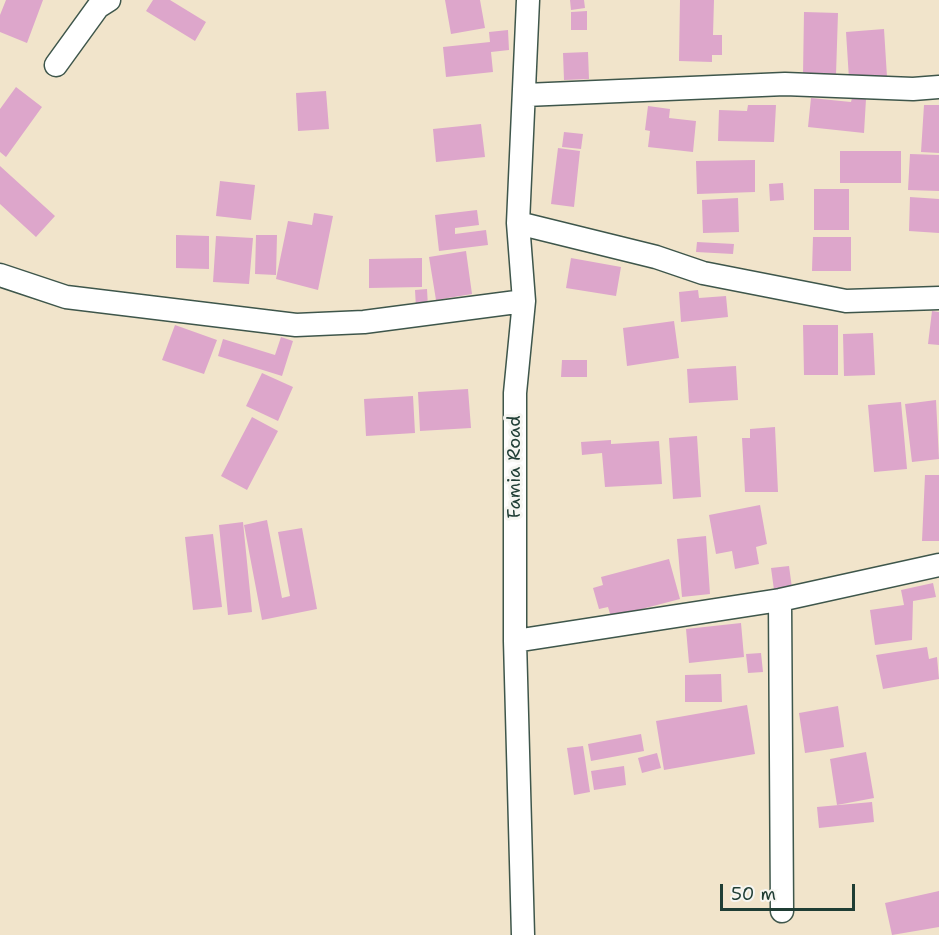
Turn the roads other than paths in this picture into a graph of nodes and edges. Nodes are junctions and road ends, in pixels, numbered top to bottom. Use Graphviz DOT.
graph roads {
  1 [pos="109,0"];
  2 [pos="528,0"];
  3 [pos="56,65"];
  4 [pos="939,87"];
  5 [pos="525,95"];
  6 [pos="518,223"];
  7 [pos="0,275"];
  8 [pos="939,298"];
  9 [pos="524,302"];
  10 [pos="939,565"];
  11 [pos="780,600"];
  12 [pos="515,641"];
  13 [pos="782,911"];
  14 [pos="523,935"];
  1 -- 3 [label="street"];
  2 -- 5 [label="street, Famia Road"];
  4 -- 5 [label="street"];
  5 -- 6 [label="street, Famia Road"];
  6 -- 8 [label="street"];
  6 -- 9 [label="street, Famia Road"];
  7 -- 9 [label="street"];
  9 -- 12 [label="street, Famia Road"];
  10 -- 11 [label="street"];
  11 -- 12 [label="street"];
  11 -- 13 [label="street"];
  12 -- 14 [label="street, Famia Road"];
}
